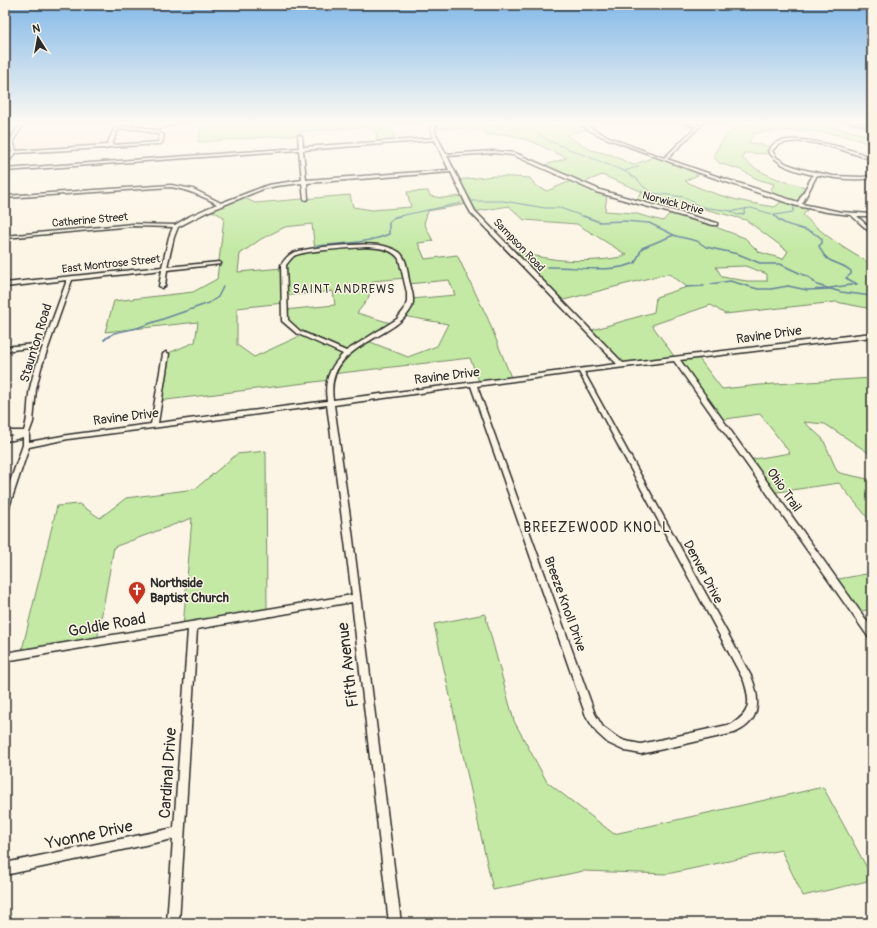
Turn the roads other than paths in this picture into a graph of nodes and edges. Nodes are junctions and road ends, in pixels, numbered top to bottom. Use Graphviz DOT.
graph roads {
  1 [pos="71,165"];
  2 [pos="303,165"];
  3 [pos="449,165"];
  4 [pos="540,165"];
  5 [pos="682,165"];
  6 [pos="787,165"];
  7 [pos="5,170"];
  8 [pos="452,171"];
  9 [pos="816,173"];
  10 [pos="872,177"];
  11 [pos="304,181"];
  12 [pos="5,197"];
  13 [pos="306,199"];
  14 [pos="222,205"];
  15 [pos="800,205"];
  16 [pos="852,214"];
  17 [pos="872,215"];
  18 [pos="715,224"];
  19 [pos="176,226"];
  20 [pos="872,233"];
  21 [pos="5,237"];
  22 [pos="219,263"];
  23 [pos="166,268"];
  24 [pos="70,278"];
  25 [pos="5,285"];
  26 [pos="162,286"];
  27 [pos="872,335"];
  28 [pos="47,344"];
  29 [pos="5,349"];
  30 [pos="166,354"];
  31 [pos="347,354"];
  32 [pos="676,359"];
  33 [pos="622,365"];
  34 [pos="581,371"];
  35 [pos="474,385"];
  36 [pos="331,403"];
  37 [pos="154,426"];
  38 [pos="5,433"];
  39 [pos="26,433"];
  40 [pos="5,439"];
  41 [pos="26,445"];
  42 [pos="5,507"];
  43 [pos="355,598"];
  44 [pos="193,625"];
  45 [pos="872,635"];
  46 [pos="5,657"];
  47 [pos="699,736"];
  48 [pos="179,832"];
  49 [pos="5,869"];
  50 [pos="173,923"];
  51 [pos="395,923"];
  1 -- 7 [label="street"];
  2 -- 11 [label="street"];
  3 -- 8 [label="street, Sampson Road"];
  4 -- 18 [label="street, Norwick Drive"];
  5 -- 15 [label="street"];
  6 -- 9 [label="street"];
  8 -- 11 [label="street"];
  8 -- 33 [label="street, Sampson Road"];
  9 -- 10 [label="street"];
  9 -- 15 [label="street"];
  11 -- 13 [label="street"];
  11 -- 14 [label="street"];
  12 -- 14 [label="street"];
  14 -- 19 [label="street"];
  15 -- 16 [label="street"];
  16 -- 17 [label="street"];
  16 -- 20 [label="street"];
  19 -- 21 [label="street, Catherine Street"];
  19 -- 23 [label="street"];
  22 -- 23 [label="street, East Montrose Street"];
  23 -- 24 [label="street, East Montrose Street"];
  23 -- 26 [label="street"];
  24 -- 25 [label="street, East Montrose Street"];
  24 -- 28 [label="street, Staunton Road"];
  27 -- 32 [label="street, Ravine Drive"];
  28 -- 29 [label="street"];
  28 -- 39 [label="street, Staunton Road"];
  30 -- 37 [label="street"];
  31 -- 31 [label="street"];
  31 -- 36 [label="street, Fifth Avenue"];
  32 -- 33 [label="street, Ravine Drive"];
  32 -- 45 [label="street, Ohio Trail"];
  33 -- 34 [label="street, Ravine Drive"];
  34 -- 35 [label="street, Ravine Drive"];
  34 -- 47 [label="street, Denver Drive"];
  35 -- 36 [label="street, Ravine Drive"];
  35 -- 47 [label="street, Breeze Knoll Drive"];
  36 -- 37 [label="street, Ravine Drive"];
  36 -- 43 [label="street, Fifth Avenue"];
  37 -- 41 [label="street, Ravine Drive"];
  38 -- 39 [label="street"];
  39 -- 40 [label="street"];
  39 -- 41 [label="street, Staunton Road"];
  41 -- 42 [label="street, Staunton Road"];
  43 -- 44 [label="street, Goldie Road"];
  43 -- 51 [label="street, Fifth Avenue"];
  44 -- 46 [label="street, Goldie Road"];
  44 -- 48 [label="street, Cardinal Drive"];
  48 -- 49 [label="street, Yvonne Drive"];
  48 -- 50 [label="street, Cardinal Drive"];
}
